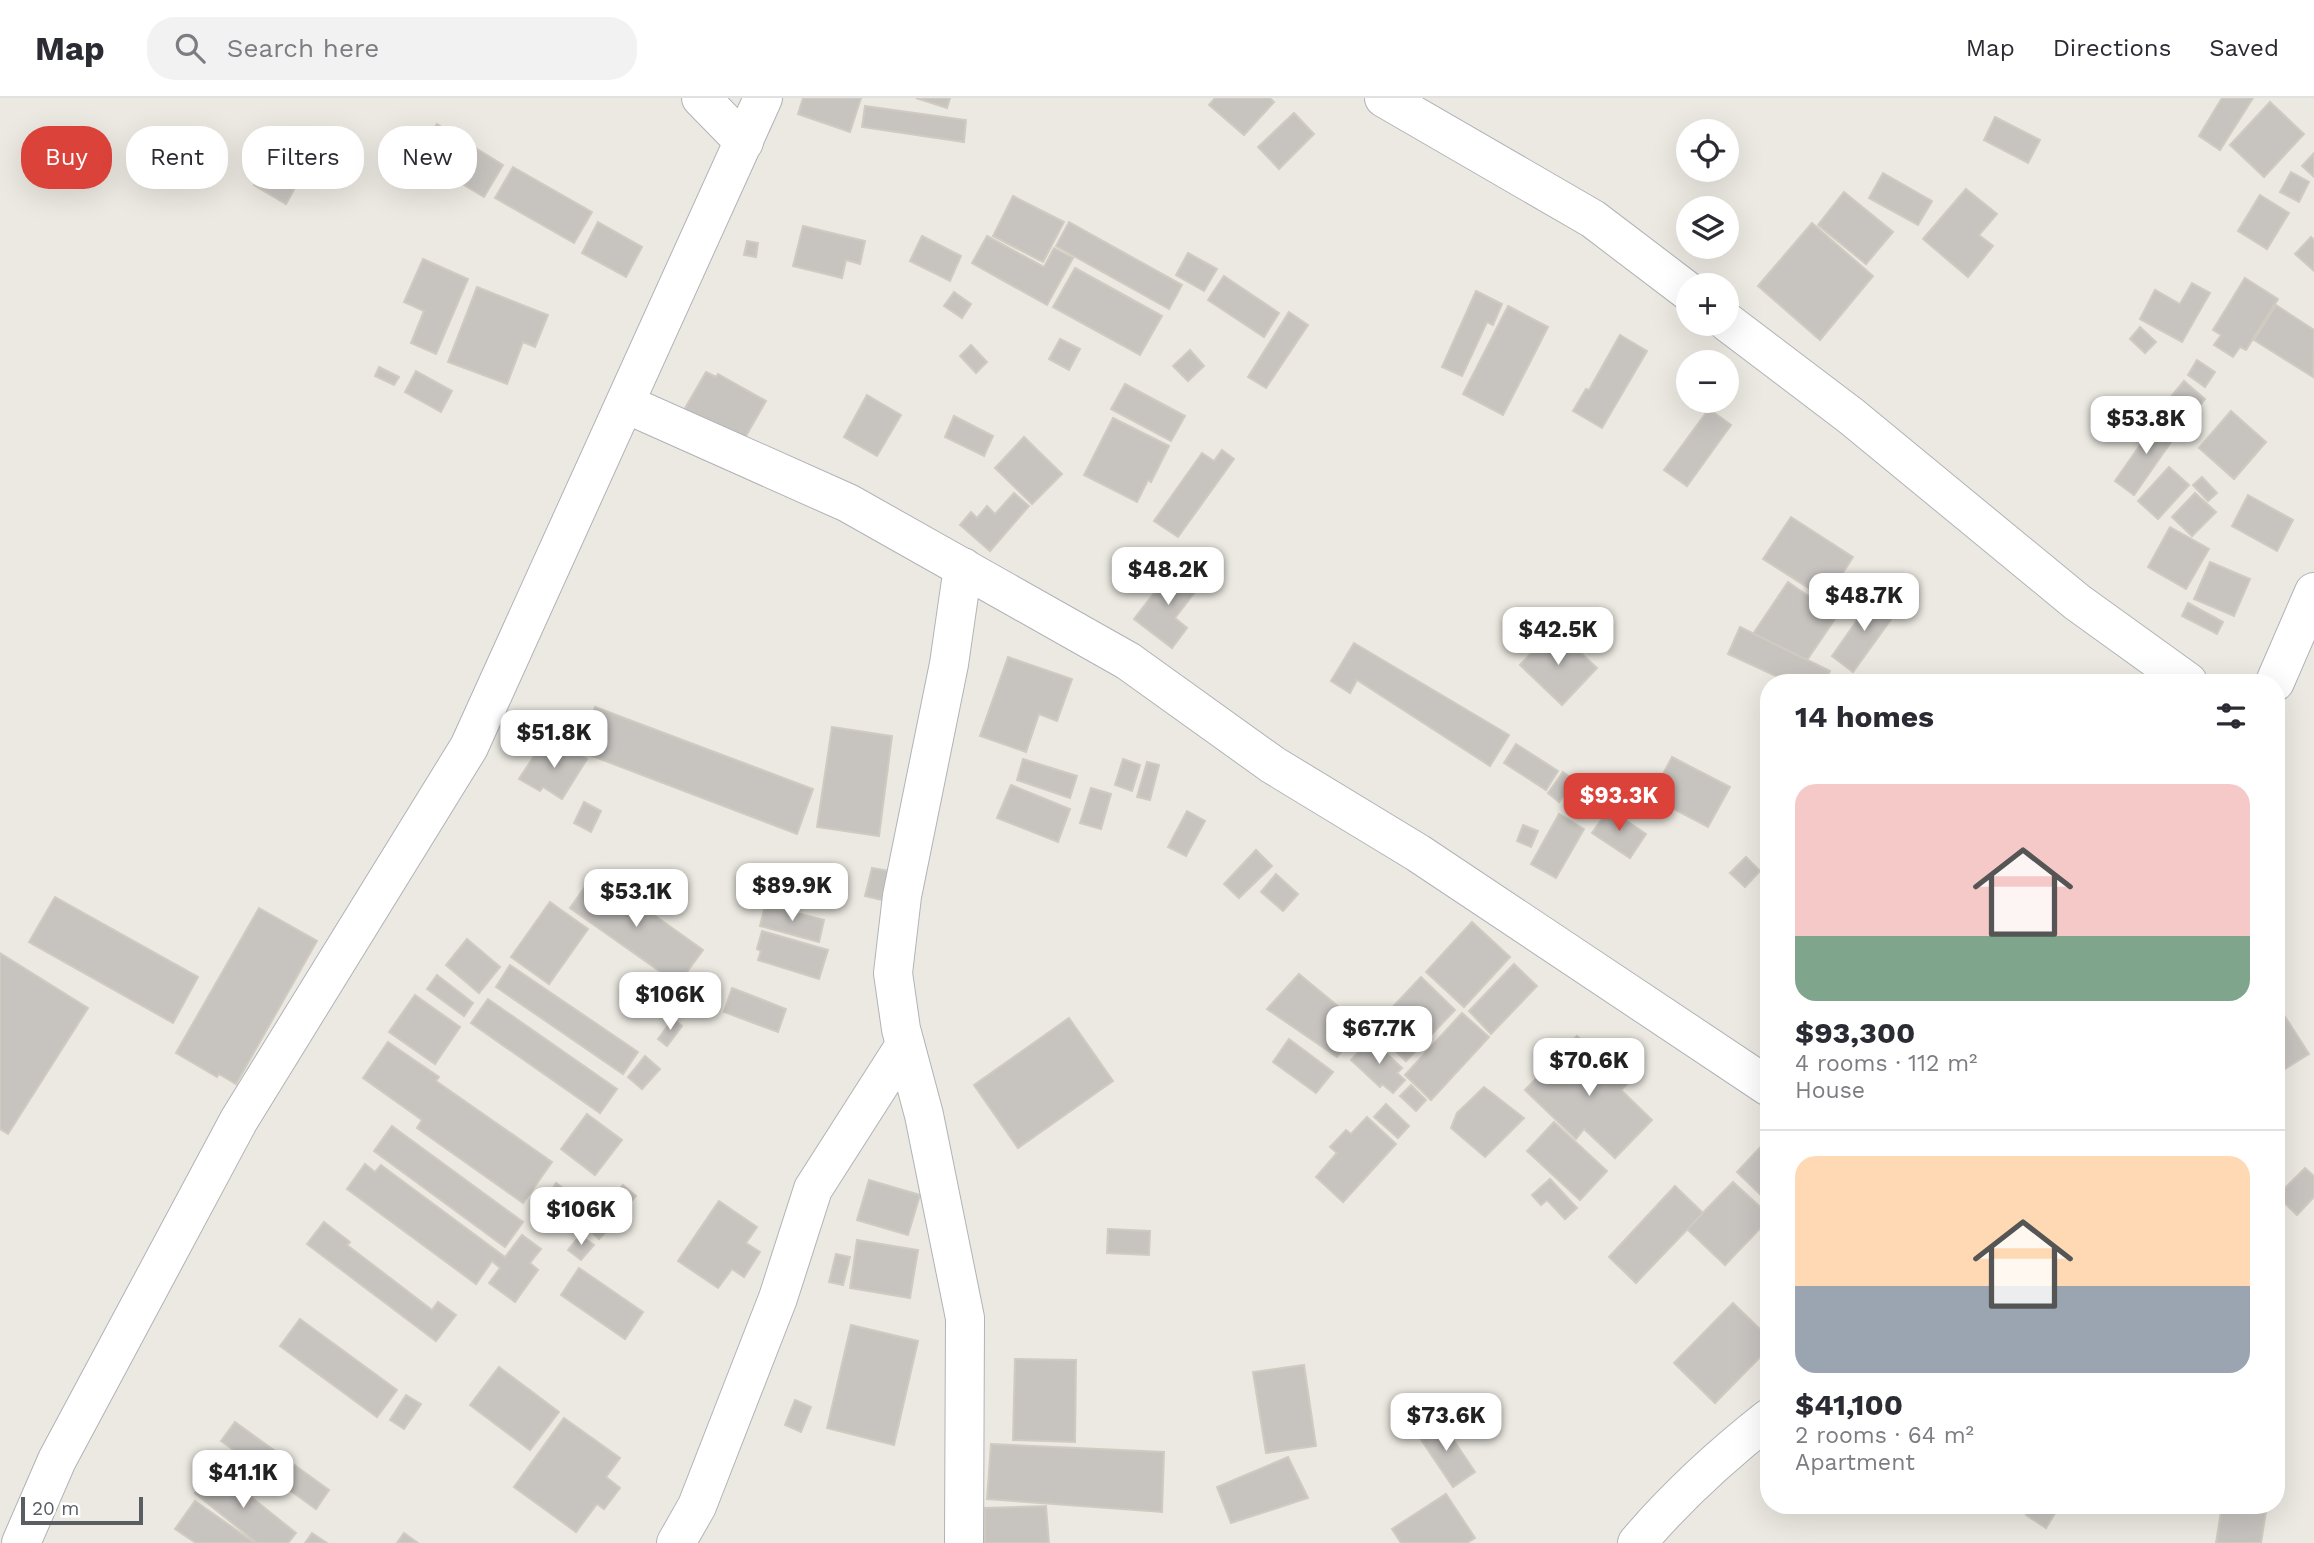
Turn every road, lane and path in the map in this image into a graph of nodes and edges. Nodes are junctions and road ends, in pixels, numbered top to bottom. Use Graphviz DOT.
graph roads {
  1 [pos="701,98"];
  2 [pos="763,98"];
  3 [pos="1384,98"];
  4 [pos="744,142"];
  5 [pos="1676,282"];
  6 [pos="1739,330"];
  7 [pos="626,404"];
  8 [pos="963,566"];
  9 [pos="2314,592"];
  10 [pos="2177,674"];
  11 [pos="2278,674"];
  12 [pos="905,1045"];
  13 [pos="1760,1081"];
  14 [pos="1760,1425"];
  15 [pos="21,1543"];
  16 [pos="676,1543"];
  17 [pos="964,1543"];
  18 [pos="1637,1543"];
  1 -- 4 [label="street"];
  2 -- 4 [label="street"];
  3 -- 5 [label="street"];
  4 -- 7 [label="street"];
  6 -- 10 [label="street"];
  7 -- 8 [label="street"];
  7 -- 15 [label="street"];
  8 -- 12 [label="street"];
  8 -- 13 [label="street"];
  9 -- 11 [label="street"];
  12 -- 16 [label="street"];
  12 -- 17 [label="street"];
  14 -- 18 [label="street"];
}
